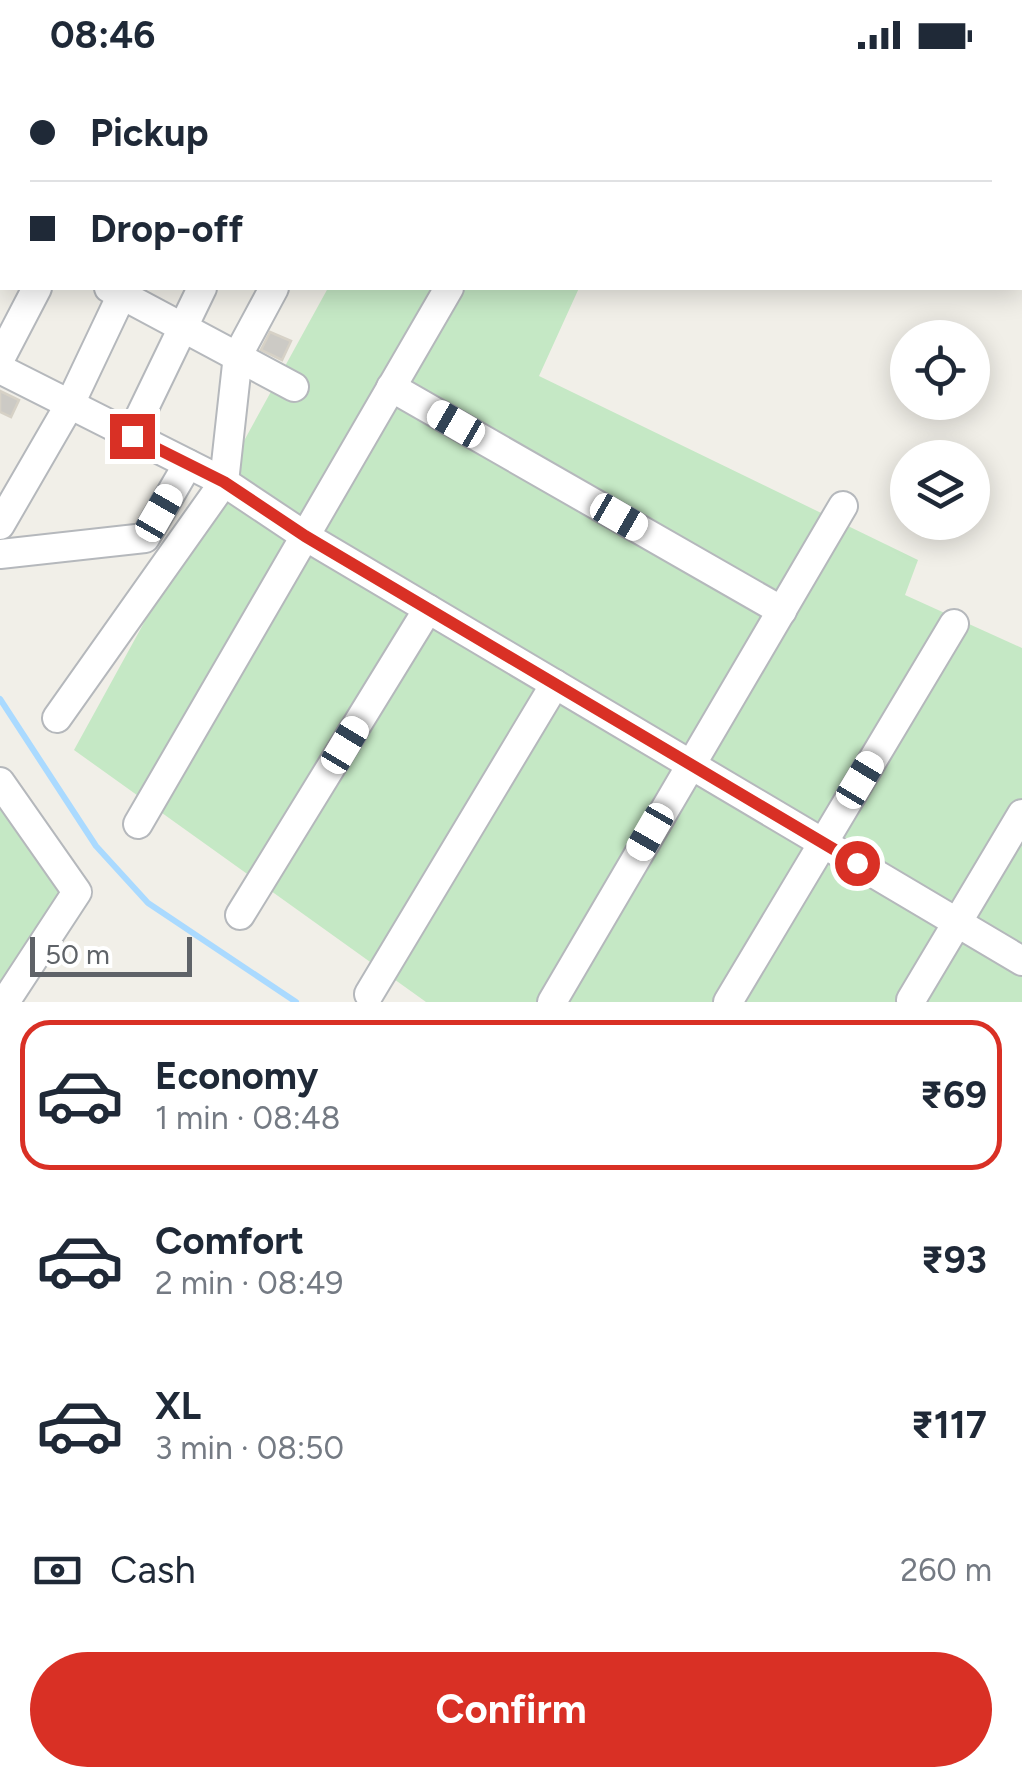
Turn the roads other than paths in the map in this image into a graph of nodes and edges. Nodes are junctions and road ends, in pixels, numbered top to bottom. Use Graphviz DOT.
graph roads {
  1 [pos="37,290"];
  2 [pos="118,290"];
  3 [pos="201,290"];
  4 [pos="273,290"];
  5 [pos="448,290"];
  6 [pos="182,324"];
  7 [pos="238,355"];
  8 [pos="0,359"];
  9 [pos="0,370"];
  10 [pos="294,386"];
  11 [pos="392,386"];
  12 [pos="70,404"];
  13 [pos="132,436"];
  14 [pos="188,464"];
  15 [pos="224,482"];
  16 [pos="843,506"];
  17 [pos="0,525"];
  18 [pos="305,536"];
  19 [pos="0,554"];
  20 [pos="428,609"];
  21 [pos="782,611"];
  22 [pos="954,624"];
  23 [pos="555,684"];
  24 [pos="57,718"];
  25 [pos="690,764"];
  26 [pos="2,790"];
  27 [pos="1022,814"];
  28 [pos="138,824"];
  29 [pos="823,843"];
  30 [pos="240,915"];
  31 [pos="958,923"];
  32 [pos="1022,960"];
  33 [pos="369,994"];
  34 [pos="910,1000"];
  35 [pos="4,1002"];
  36 [pos="552,1002"];
  37 [pos="728,1002"];
  1 -- 8 [label="street"];
  2 -- 6 [label="street"];
  2 -- 12 [label="street"];
  3 -- 6 [label="street"];
  4 -- 7 [label="street"];
  5 -- 11 [label="street"];
  6 -- 7 [label="street"];
  6 -- 13 [label="street"];
  7 -- 10 [label="street"];
  7 -- 15 [label="street"];
  9 -- 12 [label="street"];
  11 -- 18 [label="street"];
  11 -- 21 [label="street"];
  12 -- 13 [label="street"];
  12 -- 17 [label="street"];
  13 -- 14 [label="street"];
  14 -- 15 [label="street"];
  14 -- 19 [label="street"];
  15 -- 18 [label="street"];
  15 -- 24 [label="street"];
  16 -- 21 [label="street"];
  18 -- 20 [label="street"];
  18 -- 28 [label="street"];
  20 -- 23 [label="street"];
  20 -- 30 [label="street"];
  21 -- 25 [label="street"];
  22 -- 29 [label="street"];
  23 -- 25 [label="street"];
  23 -- 33 [label="street"];
  25 -- 29 [label="street"];
  25 -- 36 [label="street"];
  26 -- 35 [label="street"];
  27 -- 31 [label="street"];
  29 -- 31 [label="street"];
  29 -- 37 [label="street"];
  31 -- 32 [label="street"];
  31 -- 34 [label="street"];
}
